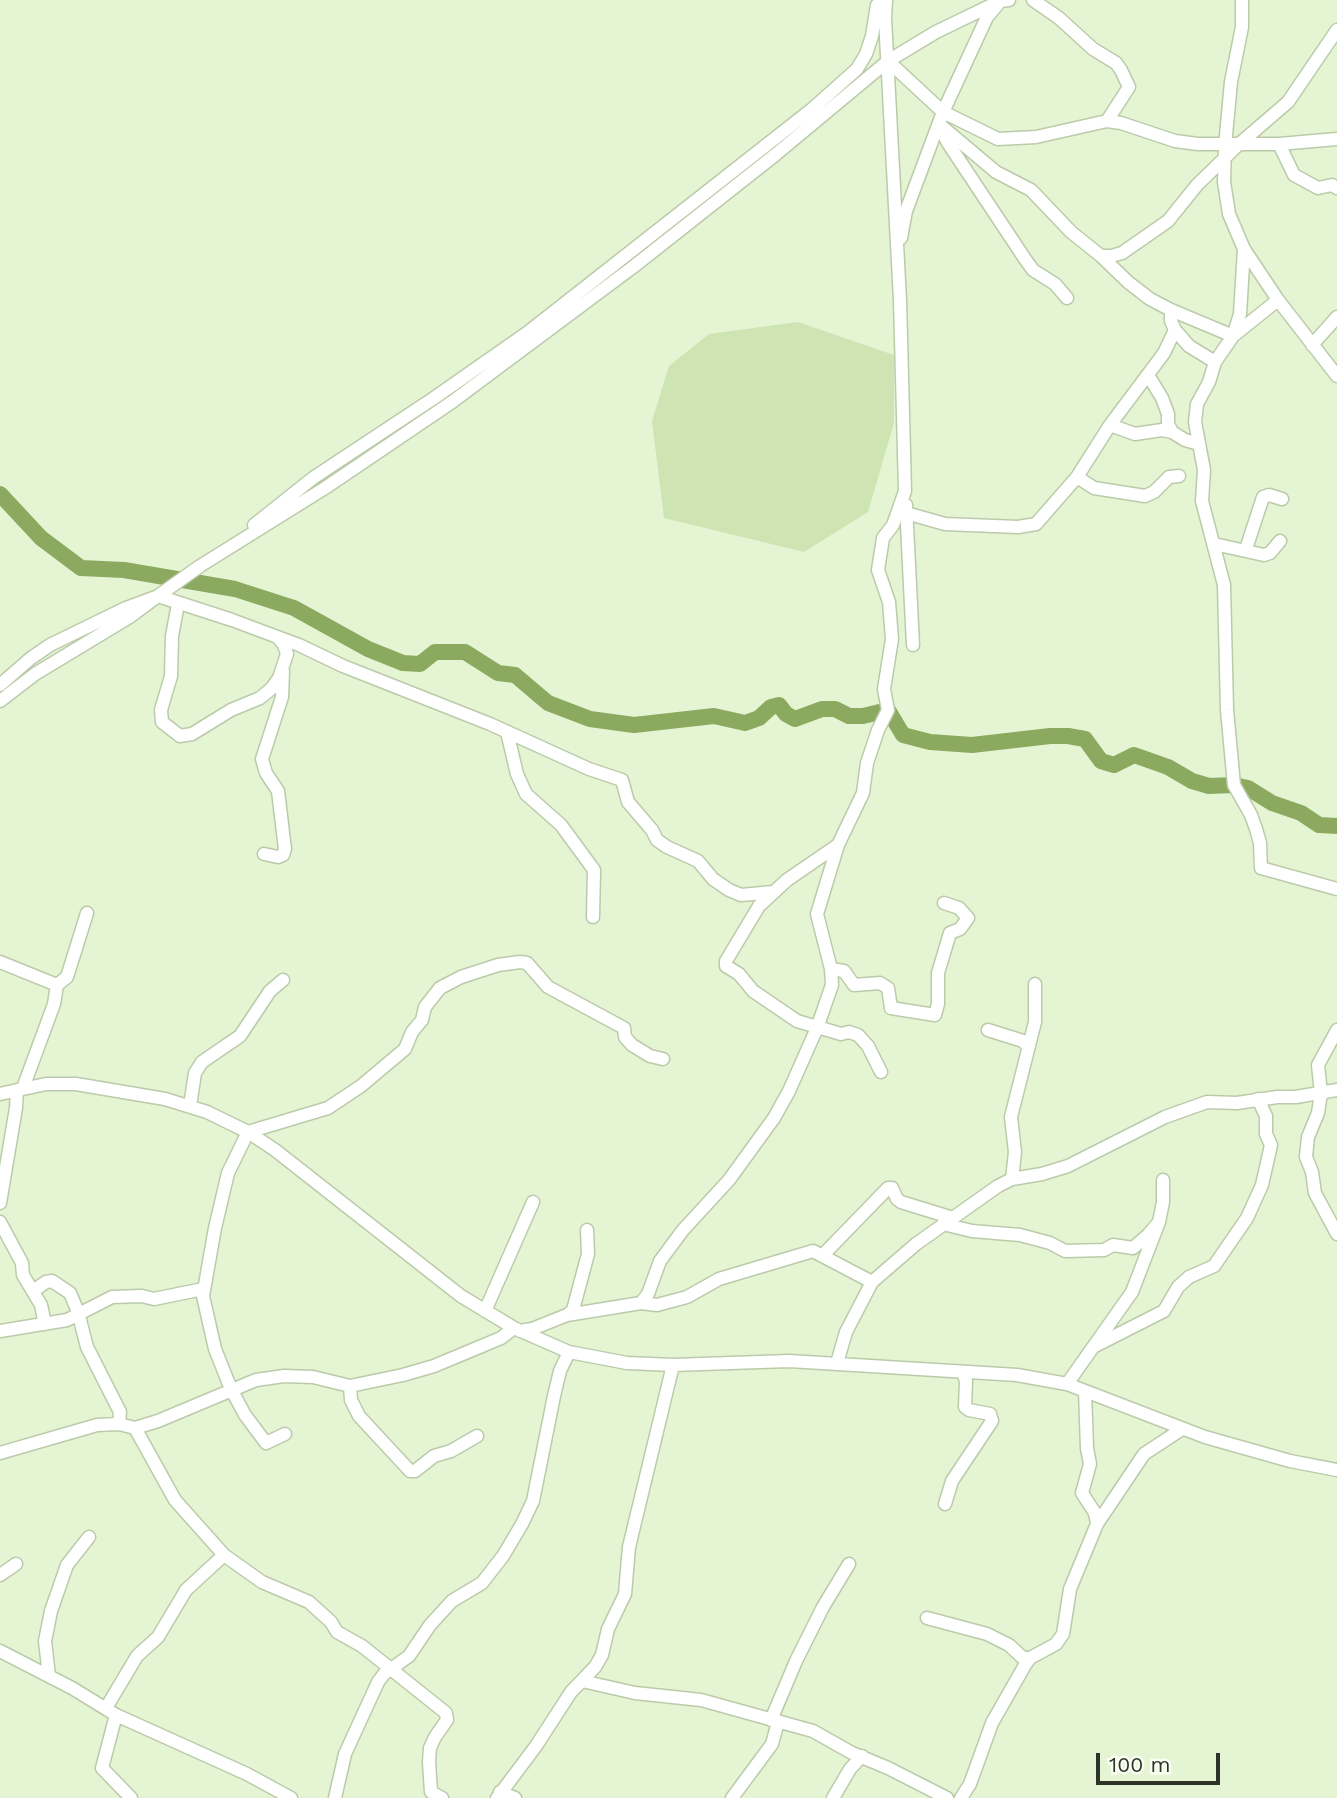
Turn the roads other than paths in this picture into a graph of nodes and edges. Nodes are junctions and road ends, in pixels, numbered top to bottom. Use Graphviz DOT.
graph roads {
  1 [pos="877,0"];
  2 [pos="886,0"];
  3 [pos="999,0"];
  4 [pos="1009,0"];
  5 [pos="1033,0"];
  6 [pos="1242,0"];
  7 [pos="1337,30"];
  8 [pos="888,61"];
  9 [pos="941,118"];
  10 [pos="1107,121"];
  11 [pos="1337,139"];
  12 [pos="1279,144"];
  13 [pos="1238,145"];
  14 [pos="1224,152"];
  15 [pos="1337,188"];
  16 [pos="1244,249"];
  17 [pos="897,254"];
  18 [pos="1101,256"];
  19 [pos="1067,298"];
  20 [pos="1279,300"];
  21 [pos="1171,310"];
  22 [pos="1337,317"];
  23 [pos="1175,330"];
  24 [pos="1233,336"];
  25 [pos="1312,345"];
  26 [pos="1215,362"];
  27 [pos="1148,375"];
  28 [pos="1337,376"];
  29 [pos="1110,425"];
  30 [pos="1172,432"];
  31 [pos="1199,444"];
  32 [pos="1179,476"];
  33 [pos="1077,477"];
  34 [pos="905,491"];
  35 [pos="1282,499"];
  36 [pos="906,513"];
  37 [pos="1280,541"];
  38 [pos="1214,544"];
  39 [pos="1246,549"];
  40 [pos="200,566"];
  41 [pos="158,596"];
  42 [pos="178,604"];
  43 [pos="279,639"];
  44 [pos="913,645"];
  45 [pos="284,667"];
  46 [pos="0,685"];
  47 [pos="0,701"];
  48 [pos="507,732"];
  49 [pos="838,845"];
  50 [pos="264,854"];
  51 [pos="1337,889"];
  52 [pos="772,892"];
  53 [pos="944,903"];
  54 [pos="87,913"];
  55 [pos="593,917"];
  56 [pos="0,962"];
  57 [pos="831,969"];
  58 [pos="283,980"];
  59 [pos="1035,984"];
  60 [pos="57,985"];
  61 [pos="817,1028"];
  62 [pos="989,1030"];
  63 [pos="1337,1030"];
  64 [pos="1028,1046"];
  65 [pos="663,1059"];
  66 [pos="881,1072"];
  67 [pos="20,1089"];
  68 [pos="1337,1090"];
  69 [pos="1321,1093"];
  70 [pos="0,1094"];
  71 [pos="1258,1099"];
  72 [pos="190,1106"];
  73 [pos="248,1132"];
  74 [pos="1012,1179"];
  75 [pos="1163,1180"];
  76 [pos="533,1202"];
  77 [pos="0,1203"];
  78 [pos="948,1221"];
  79 [pos="0,1222"];
  80 [pos="1158,1222"];
  81 [pos="587,1230"];
  82 [pos="1337,1234"];
  83 [pos="822,1256"];
  84 [pos="872,1282"];
  85 [pos="203,1289"];
  86 [pos="33,1290"];
  87 [pos="641,1303"];
  88 [pos="485,1311"];
  89 [pos="78,1312"];
  90 [pos="567,1315"];
  91 [pos="45,1324"];
  92 [pos="517,1329"];
  93 [pos="0,1331"];
  94 [pos="1095,1346"];
  95 [pos="569,1352"];
  96 [pos="837,1363"];
  97 [pos="673,1365"];
  98 [pos="963,1372"];
  99 [pos="1067,1384"];
  100 [pos="351,1386"];
  101 [pos="231,1389"];
  102 [pos="1085,1391"];
  103 [pos="120,1424"];
  104 [pos="135,1428"];
  105 [pos="1182,1429"];
  106 [pos="285,1434"];
  107 [pos="477,1436"];
  108 [pos="0,1453"];
  109 [pos="1337,1470"];
  110 [pos="944,1504"];
  111 [pos="1097,1524"];
  112 [pos="89,1537"];
  113 [pos="224,1555"];
  114 [pos="16,1564"];
  115 [pos="849,1564"];
  116 [pos="0,1575"];
  117 [pos="928,1619"];
  118 [pos="0,1651"];
  119 [pos="1030,1658"];
  120 [pos="391,1668"];
  121 [pos="49,1676"];
  122 [pos="582,1681"];
  123 [pos="111,1711"];
  124 [pos="775,1721"];
  125 [pos="862,1756"];
  126 [pos="498,1795"];
  127 [pos="433,1796"];
  128 [pos="131,1798"];
  129 [pos="291,1798"];
  130 [pos="335,1798"];
  131 [pos="515,1798"];
  132 [pos="732,1798"];
  133 [pos="833,1798"];
  134 [pos="947,1798"];
  135 [pos="961,1798"];
  1 -- 40 [label="street"];
  2 -- 8 [label="street"];
  3 -- 4 [label="street"];
  3 -- 8 [label="street"];
  3 -- 9 [label="street"];
  5 -- 10 [label="street"];
  6 -- 14 [label="street"];
  7 -- 13 [label="street"];
  8 -- 9 [label="street"];
  8 -- 17 [label="street"];
  8 -- 40 [label="street"];
  9 -- 10 [label="street"];
  9 -- 17 [label="street"];
  9 -- 18 [label="street"];
  9 -- 19 [label="street"];
  10 -- 14 [label="street"];
  11 -- 12 [label="street"];
  12 -- 13 [label="street"];
  12 -- 15 [label="street"];
  13 -- 14 [label="street"];
  14 -- 16 [label="street"];
  14 -- 18 [label="street"];
  16 -- 20 [label="street"];
  16 -- 24 [label="street"];
  17 -- 34 [label="street"];
  18 -- 21 [label="street"];
  20 -- 24 [label="street"];
  20 -- 25 [label="street"];
  21 -- 23 [label="street"];
  21 -- 24 [label="street"];
  22 -- 25 [label="street"];
  23 -- 26 [label="street"];
  23 -- 27 [label="street"];
  24 -- 26 [label="street"];
  25 -- 28 [label="street"];
  26 -- 31 [label="street"];
  27 -- 29 [label="street"];
  27 -- 30 [label="street"];
  29 -- 30 [label="street"];
  29 -- 33 [label="street"];
  30 -- 31 [label="street"];
  31 -- 38 [label="street"];
  32 -- 33 [label="street"];
  33 -- 36 [label="street"];
  34 -- 36 [label="street"];
  34 -- 49 [label="street"];
  35 -- 39 [label="street"];
  36 -- 44 [label="street"];
  37 -- 39 [label="street"];
  38 -- 39 [label="street"];
  38 -- 51 [label="street"];
  40 -- 41 [label="street"];
  41 -- 42 [label="street"];
  41 -- 46 [label="street"];
  41 -- 47 [label="street"];
  42 -- 43 [label="street"];
  42 -- 45 [label="street"];
  43 -- 45 [label="street"];
  43 -- 48 [label="street"];
  45 -- 50 [label="street"];
  48 -- 52 [label="street"];
  48 -- 55 [label="street"];
  49 -- 52 [label="street"];
  49 -- 57 [label="street"];
  52 -- 61 [label="street"];
  53 -- 57 [label="street"];
  54 -- 60 [label="street"];
  56 -- 60 [label="street"];
  57 -- 61 [label="street"];
  58 -- 72 [label="street"];
  59 -- 64 [label="street"];
  60 -- 67 [label="street"];
  61 -- 66 [label="street"];
  61 -- 87 [label="street"];
  62 -- 64 [label="street"];
  63 -- 69 [label="street"];
  64 -- 74 [label="street"];
  65 -- 73 [label="street"];
  67 -- 70 [label="street"];
  67 -- 72 [label="street"];
  67 -- 77 [label="street"];
  68 -- 69 [label="street"];
  69 -- 71 [label="street"];
  69 -- 82 [label="street"];
  71 -- 74 [label="street"];
  71 -- 94 [label="street"];
  72 -- 73 [label="street"];
  73 -- 85 [label="street"];
  73 -- 88 [label="street"];
  74 -- 78 [label="street"];
  75 -- 80 [label="street"];
  76 -- 88 [label="street"];
  78 -- 80 [label="street"];
  78 -- 83 [label="street"];
  78 -- 84 [label="street"];
  79 -- 86 [label="street"];
  80 -- 94 [label="street"];
  81 -- 90 [label="street"];
  83 -- 84 [label="street"];
  83 -- 87 [label="street"];
  84 -- 96 [label="street"];
  85 -- 89 [label="street"];
  85 -- 101 [label="street"];
  86 -- 89 [label="street"];
  86 -- 91 [label="street"];
  87 -- 90 [label="street"];
  88 -- 92 [label="street"];
  89 -- 91 [label="street"];
  89 -- 103 [label="street"];
  90 -- 92 [label="street"];
  91 -- 93 [label="street"];
  92 -- 95 [label="street"];
  92 -- 100 [label="street"];
  94 -- 99 [label="street"];
  95 -- 97 [label="street"];
  95 -- 120 [label="street"];
  96 -- 97 [label="street"];
  96 -- 98 [label="street"];
  97 -- 122 [label="street"];
  98 -- 99 [label="street"];
  98 -- 110 [label="street"];
  99 -- 102 [label="street"];
  100 -- 101 [label="street"];
  100 -- 107 [label="street"];
  101 -- 104 [label="street"];
  101 -- 106 [label="street"];
  102 -- 105 [label="street"];
  102 -- 111 [label="street"];
  103 -- 104 [label="street"];
  103 -- 108 [label="street"];
  104 -- 113 [label="street"];
  105 -- 109 [label="street"];
  105 -- 111 [label="street"];
  111 -- 119 [label="street"];
  112 -- 121 [label="street"];
  113 -- 120 [label="street"];
  113 -- 123 [label="street"];
  114 -- 116 [label="street"];
  115 -- 124 [label="street"];
  117 -- 119 [label="street"];
  118 -- 121 [label="street"];
  119 -- 135 [label="street"];
  120 -- 127 [label="street"];
  120 -- 130 [label="street"];
  121 -- 123 [label="street"];
  122 -- 124 [label="street"];
  122 -- 126 [label="street"];
  123 -- 128 [label="street"];
  123 -- 129 [label="street"];
  124 -- 125 [label="street"];
  124 -- 132 [label="street"];
  125 -- 133 [label="street"];
  125 -- 134 [label="street"];
  126 -- 131 [label="street"];
}
